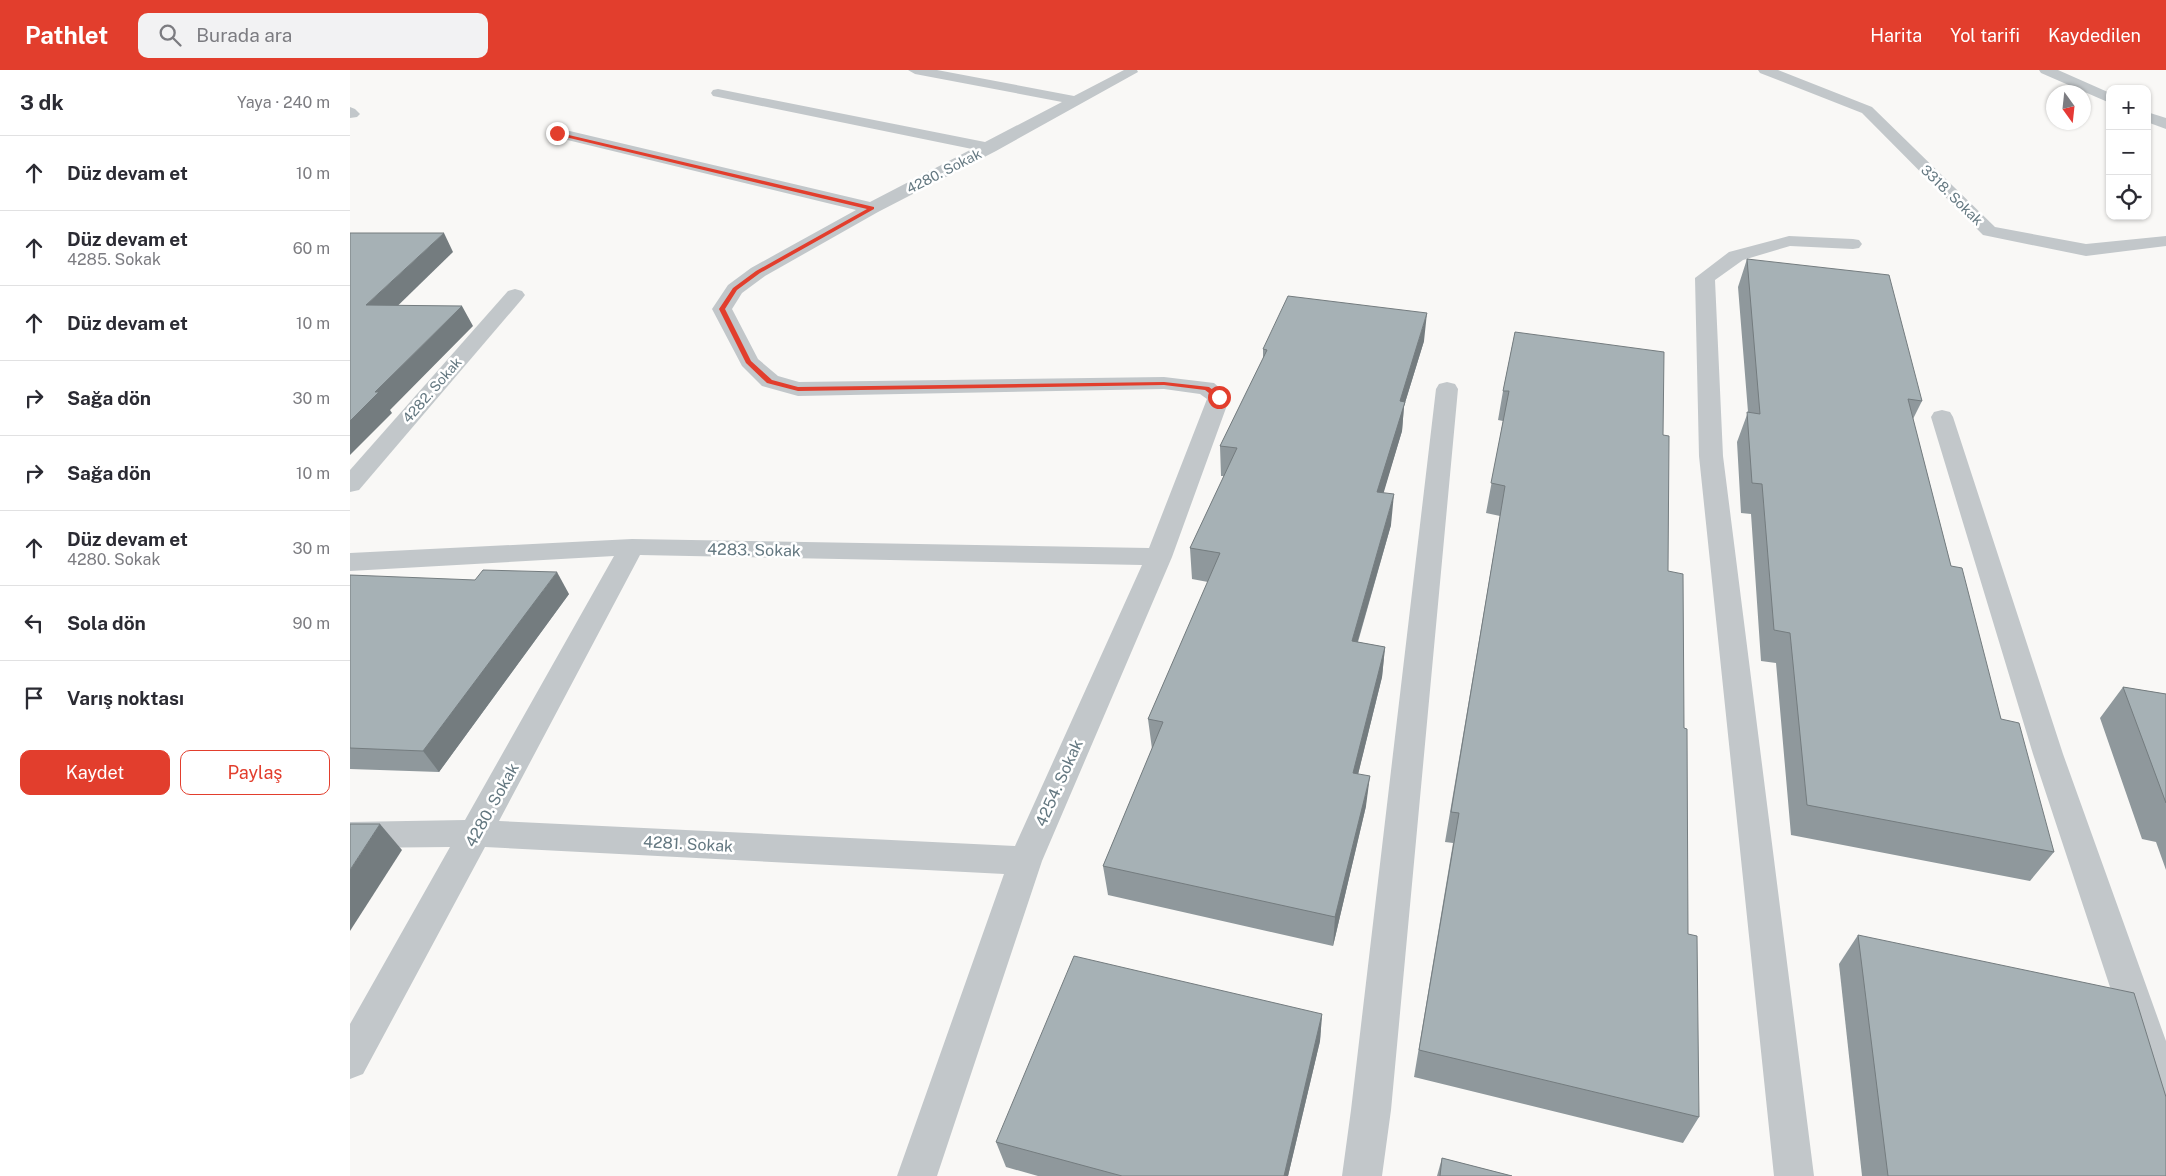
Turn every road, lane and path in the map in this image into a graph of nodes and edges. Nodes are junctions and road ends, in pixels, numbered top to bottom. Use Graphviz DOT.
graph roads {
  1 [pos="915,70"];
  2 [pos="1764,70"];
  3 [pos="2046,70"];
  4 [pos="1131,72"];
  5 [pos="718,93"];
  6 [pos="2106,97"];
  7 [pos="1078,101"];
  8 [pos="2151,118"];
  9 [pos="2166,124"];
  10 [pos="557,133"];
  11 [pos="990,148"];
  12 [pos="872,208"];
  13 [pos="2166,241"];
  14 [pos="1853,244"];
  15 [pos="515,295"];
  16 [pos="1447,389"];
  17 [pos="1219,397"];
  18 [pos="1942,417"];
  19 [pos="350,485"];
  20 [pos="632,547"];
  21 [pos="1159,557"];
  22 [pos="350,562"];
  23 [pos="477,833"];
  24 [pos="350,835"];
  25 [pos="1025,861"];
  26 [pos="350,1061"];
  27 [pos="2166,1096"];
  28 [pos="917,1176"];
  29 [pos="1362,1176"];
  30 [pos="1794,1176"];
  1 -- 7 [label="street"];
  2 -- 13 [label="street, 3318. Sokak"];
  3 -- 6 [label="street"];
  4 -- 7 [label="street, 4280. Sokak"];
  5 -- 11 [label="street"];
  7 -- 11 [label="street, 4280. Sokak"];
  8 -- 9 [label="street"];
  10 -- 12 [label="street"];
  11 -- 12 [label="street, 4280. Sokak"];
  12 -- 17 [label="street, 4280. Sokak"];
  14 -- 30 [label="street"];
  15 -- 19 [label="street, 4282. Sokak"];
  16 -- 29 [label="street"];
  17 -- 21 [label="street, 4254. Sokak"];
  18 -- 27 [label="street"];
  20 -- 21 [label="street, 4283. Sokak"];
  20 -- 22 [label="street, 4283. Sokak"];
  20 -- 23 [label="street, 4280. Sokak"];
  21 -- 25 [label="street, 4254. Sokak"];
  23 -- 24 [label="street, 4281. Sokak"];
  23 -- 25 [label="street, 4281. Sokak"];
  23 -- 26 [label="street, 4280. Sokak"];
  25 -- 28 [label="street, 4254. Sokak"];
}
